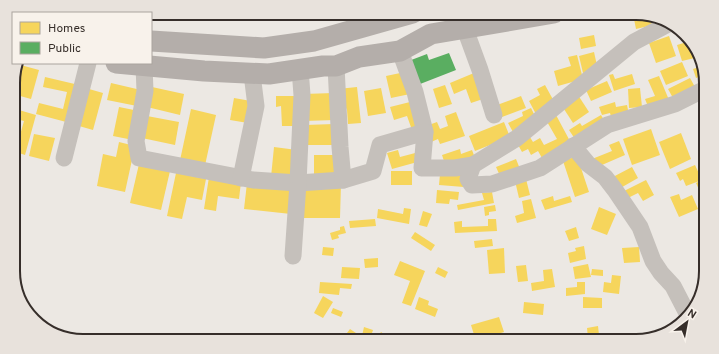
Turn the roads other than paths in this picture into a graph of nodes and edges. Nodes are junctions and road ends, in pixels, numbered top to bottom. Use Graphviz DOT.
graph roads {
  1 [pos="388,20"];
  2 [pos="515,20"];
  3 [pos="664,26"];
  4 [pos="465,29"];
  5 [pos="152,41"];
  6 [pos="400,51"];
  7 [pos="88,64"];
  8 [pos="125,64"];
  9 [pos="144,66"];
  10 [pos="336,66"];
  11 [pos="300,70"];
  12 [pos="252,74"];
  13 [pos="699,92"];
  14 [pos="494,115"];
  15 [pos="425,132"];
  16 [pos="573,146"];
  17 [pos="64,158"];
  18 [pos="473,165"];
  19 [pos="241,178"];
  20 [pos="343,180"];
  21 [pos="298,182"];
  22 [pos="293,256"];
  23 [pos="682,302"];
  1 -- 5 [label="main road"];
  2 -- 4 [label="main road"];
  3 -- 18 [label="street"];
  4 -- 6 [label="main road"];
  4 -- 14 [label="street"];
  6 -- 10 [label="main road"];
  6 -- 15 [label="street"];
  7 -- 17 [label="street"];
  8 -- 9 [label="main road"];
  9 -- 12 [label="main road"];
  9 -- 19 [label="street"];
  10 -- 11 [label="main road"];
  10 -- 20 [label="street"];
  11 -- 12 [label="main road"];
  11 -- 21 [label="street"];
  12 -- 19 [label="street"];
  13 -- 16 [label="street"];
  15 -- 18 [label="street"];
  15 -- 20 [label="street"];
  16 -- 18 [label="street"];
  16 -- 23 [label="street"];
  19 -- 21 [label="street"];
  20 -- 21 [label="street"];
  21 -- 22 [label="street"];
}
